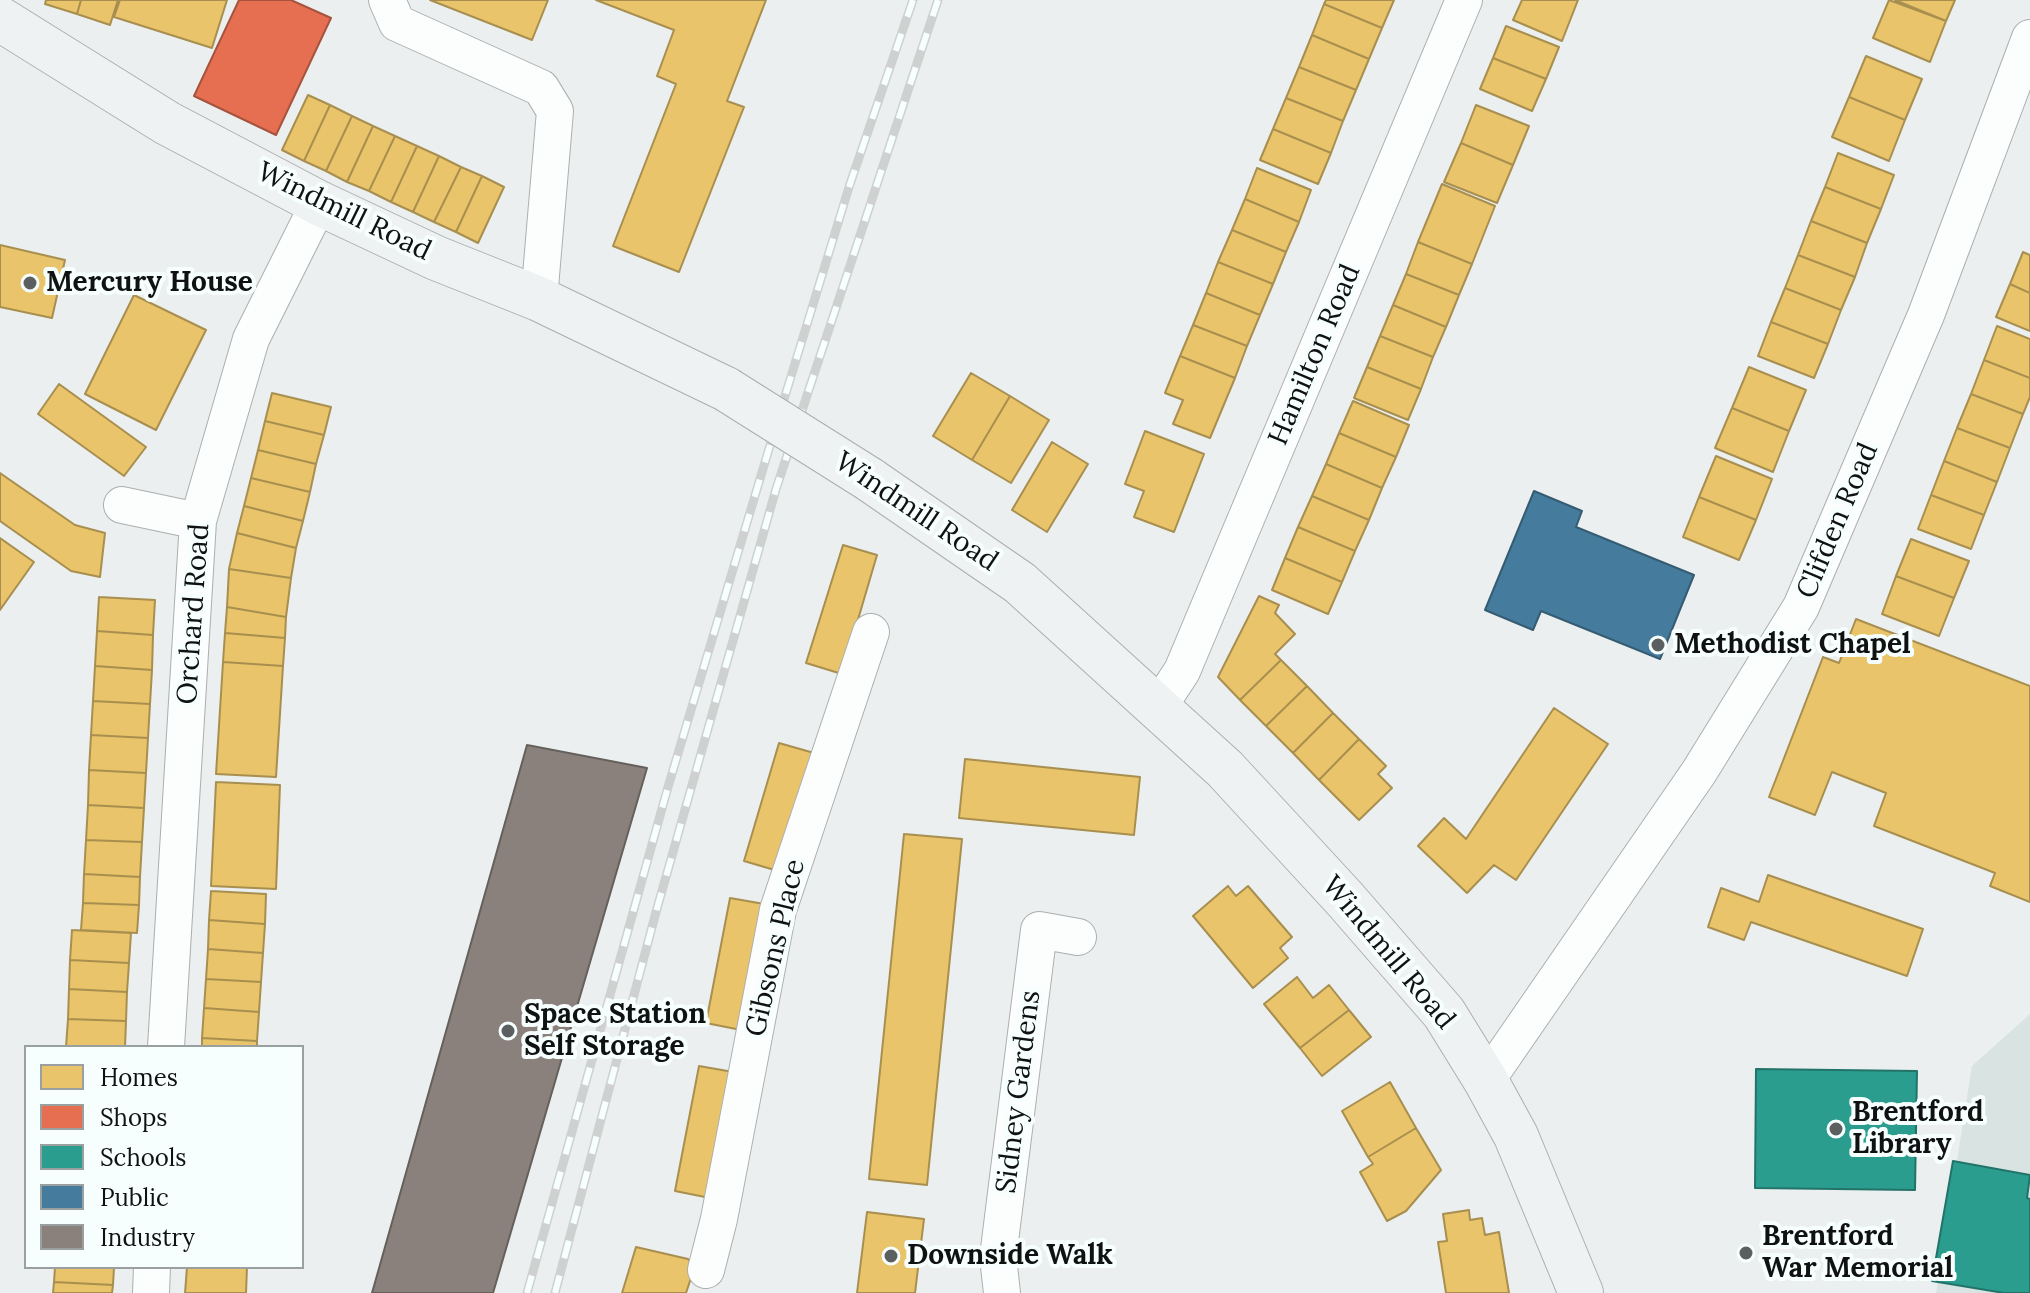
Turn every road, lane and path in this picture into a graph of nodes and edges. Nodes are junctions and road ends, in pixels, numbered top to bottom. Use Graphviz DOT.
graph roads {
  1 [pos="387,0"];
  2 [pos="1464,0"];
  3 [pos="0,19"];
  4 [pos="2030,38"];
  5 [pos="319,203"];
  6 [pos="539,299"];
  7 [pos="122,505"];
  8 [pos="198,521"];
  9 [pos="871,632"];
  10 [pos="1159,706"];
  11 [pos="1078,937"];
  12 [pos="166,1045"];
  13 [pos="1486,1081"];
  14 [pos="152,1269"];
  15 [pos="706,1270"];
  16 [pos="151,1293"];
  17 [pos="1002,1293"];
  18 [pos="1581,1293"];
  1 -- 6 [label="street"];
  2 -- 10 [label="street, Hamilton Road"];
  3 -- 5 [label="main road, Windmill Road"];
  4 -- 13 [label="street, Clifden Road"];
  5 -- 6 [label="main road, Windmill Road"];
  5 -- 8 [label="street, Orchard Road"];
  6 -- 10 [label="main road, Windmill Road, bridge"];
  7 -- 8 [label="street"];
  8 -- 12 [label="street, Orchard Road"];
  9 -- 15 [label="street, Gibsons Place"];
  10 -- 13 [label="main road, Windmill Road"];
  11 -- 17 [label="street, Sidney Gardens"];
  13 -- 18 [label="main road, Windmill Road"];
  14 -- 16 [label="street"];
}
